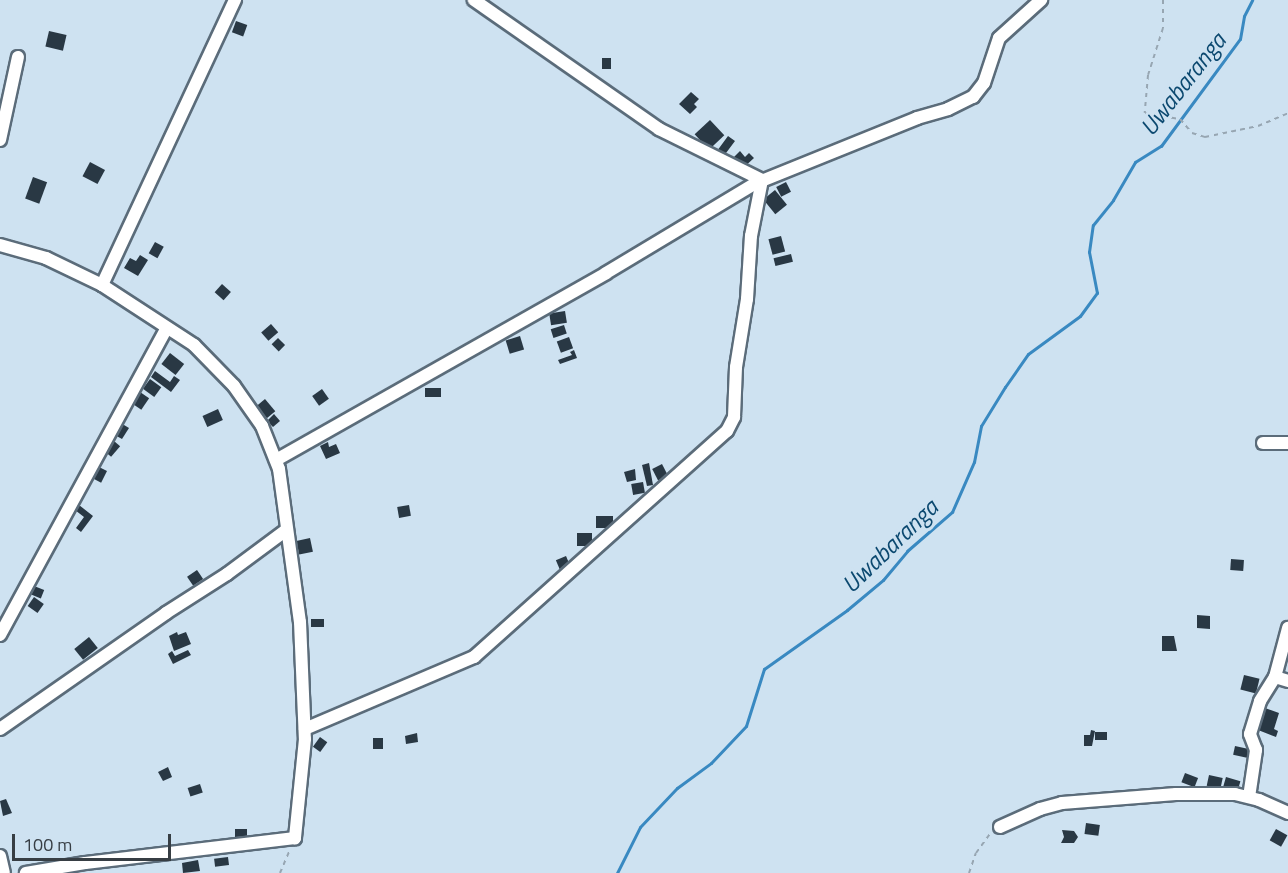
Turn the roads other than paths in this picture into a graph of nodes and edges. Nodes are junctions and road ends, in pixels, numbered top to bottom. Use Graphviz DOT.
graph roads {
  1 [pos="235,0"];
  2 [pos="474,0"];
  3 [pos="1041,0"];
  4 [pos="18,57"];
  5 [pos="0,140"];
  6 [pos="762,180"];
  7 [pos="0,245"];
  8 [pos="102,285"];
  9 [pos="167,328"];
  10 [pos="1263,443"];
  11 [pos="1288,443"];
  12 [pos="276,460"];
  13 [pos="285,531"];
  14 [pos="1288,628"];
  15 [pos="0,634"];
  16 [pos="1275,677"];
  17 [pos="1288,681"];
  18 [pos="0,729"];
  19 [pos="305,729"];
  20 [pos="1249,796"];
  21 [pos="1288,813"];
  22 [pos="1000,828"];
  23 [pos="0,856"];
  24 [pos="4,873"];
  25 [pos="26,873"];
  1 -- 8 [label="street"];
  2 -- 6 [label="street"];
  3 -- 6 [label="street"];
  4 -- 5 [label="street"];
  6 -- 12 [label="street"];
  6 -- 19 [label="street"];
  7 -- 8 [label="street"];
  8 -- 9 [label="street"];
  9 -- 12 [label="street"];
  9 -- 15 [label="street"];
  10 -- 11 [label="street"];
  12 -- 13 [label="street"];
  13 -- 18 [label="street"];
  13 -- 19 [label="street"];
  14 -- 16 [label="street"];
  16 -- 17 [label="street"];
  16 -- 20 [label="street"];
  19 -- 25 [label="street"];
  20 -- 21 [label="street"];
  20 -- 22 [label="street"];
  23 -- 24 [label="street"];
}
